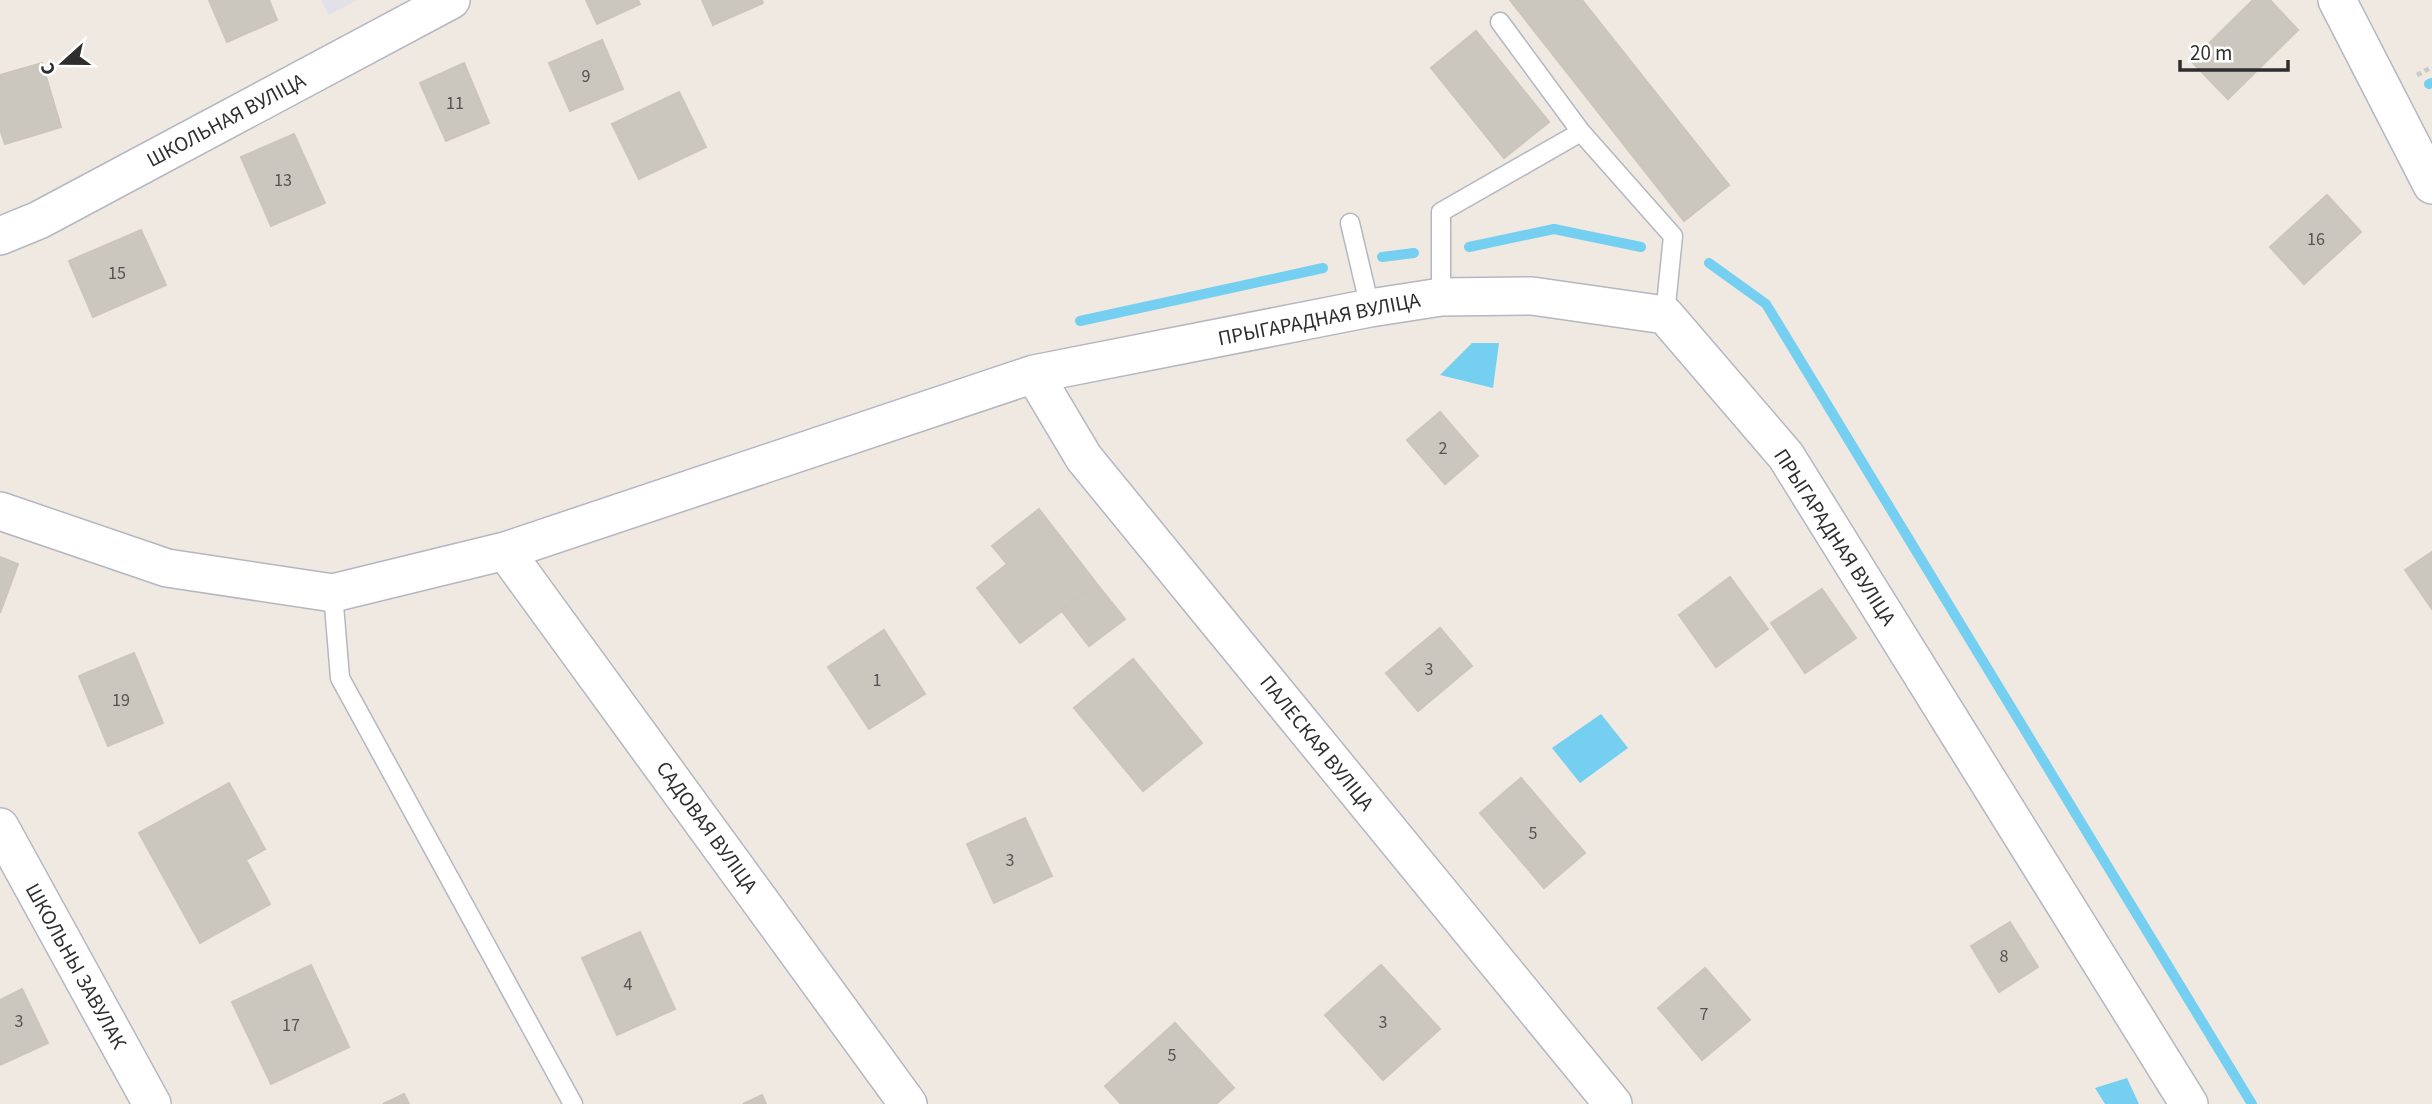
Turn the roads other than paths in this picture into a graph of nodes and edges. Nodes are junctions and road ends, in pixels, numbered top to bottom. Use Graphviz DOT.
graph roads {
  1 [pos="451,0"];
  2 [pos="2337,0"];
  3 [pos="1500,22"];
  4 [pos="1581,132"];
  5 [pos="2432,185"];
  6 [pos="1350,223"];
  7 [pos="0,236"];
  8 [pos="1441,297"];
  9 [pos="1370,308"];
  10 [pos="1665,314"];
  11 [pos="1034,374"];
  12 [pos="0,511"];
  13 [pos="505,551"];
  14 [pos="333,593"];
  15 [pos="0,827"];
  16 [pos="152,1104"];
  17 [pos="573,1104"];
  18 [pos="908,1104"];
  19 [pos="1613,1104"];
  20 [pos="2189,1104"];
  1 -- 7 [label="street, ШКОЛЬНАЯ ВУЛІЦА"];
  2 -- 5 [label="street"];
  3 -- 4 [label="lane"];
  4 -- 8 [label="lane"];
  4 -- 10 [label="lane"];
  6 -- 9 [label="lane"];
  8 -- 9 [label="street, ПРЫГАРАДНАЯ ВУЛІЦА"];
  8 -- 10 [label="street, ПРЫГАРАДНАЯ ВУЛІЦА"];
  9 -- 11 [label="street, ПРЫГАРАДНАЯ ВУЛІЦА"];
  10 -- 20 [label="street, ПРЫГАРАДНАЯ ВУЛІЦА"];
  11 -- 13 [label="street, ПРЫГАРАДНАЯ ВУЛІЦА"];
  11 -- 19 [label="street, ПАЛЕСКАЯ ВУЛІЦА"];
  12 -- 14 [label="street"];
  13 -- 14 [label="street, ПРЫГАРАДНАЯ ВУЛІЦА"];
  13 -- 18 [label="street, САДОВАЯ ВУЛІЦА"];
  14 -- 17 [label="lane"];
  15 -- 16 [label="street, ШКОЛЬНЫ ЗАВУЛАК"];
}
